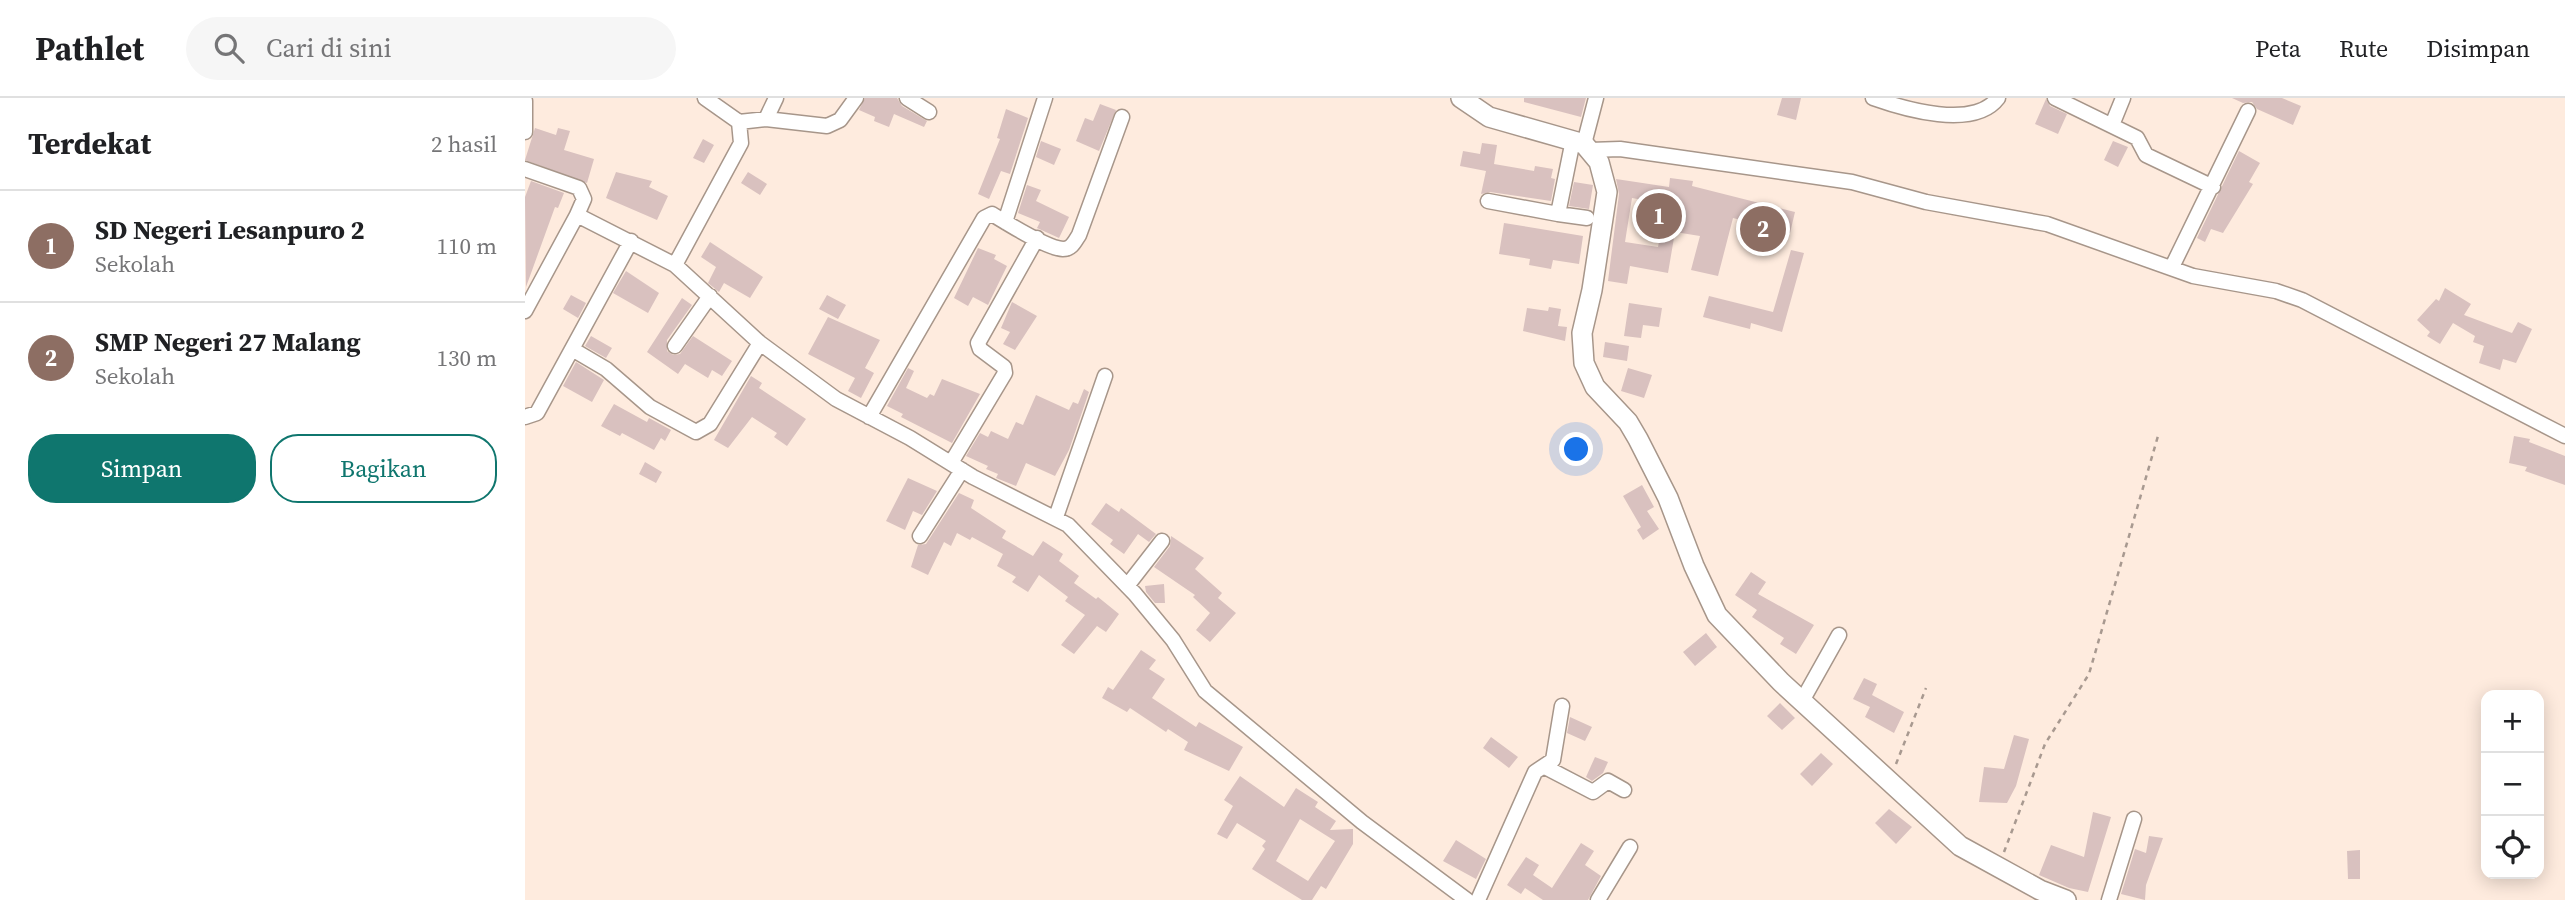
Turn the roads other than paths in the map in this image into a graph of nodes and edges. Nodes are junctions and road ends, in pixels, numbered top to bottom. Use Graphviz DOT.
graph roads {
  1 [pos="705,98"];
  2 [pos="776,98"];
  3 [pos="856,98"];
  4 [pos="907,98"];
  5 [pos="1045,98"];
  6 [pos="1597,98"];
  7 [pos="1873,98"];
  8 [pos="1998,98"];
  9 [pos="2123,98"];
  10 [pos="1465,100"];
  11 [pos="2064,100"];
  12 [pos="525,101"];
  13 [pos="2248,111"];
  14 [pos="929,112"];
  15 [pos="1122,117"];
  16 [pos="766,119"];
  17 [pos="739,122"];
  18 [pos="2112,125"];
  19 [pos="525,132"];
  20 [pos="1582,145"];
  21 [pos="525,169"];
  22 [pos="2213,187"];
  23 [pos="1488,201"];
  24 [pos="1558,214"];
  25 [pos="577,215"];
  26 [pos="1587,218"];
  27 [pos="1006,222"];
  28 [pos="1037,237"];
  29 [pos="631,241"];
  30 [pos="675,265"];
  31 [pos="2172,267"];
  32 [pos="710,296"];
  33 [pos="525,311"];
  34 [pos="760,343"];
  35 [pos="675,346"];
  36 [pos="572,349"];
  37 [pos="1105,376"];
  38 [pos="525,417"];
  39 [pos="869,417"];
  40 [pos="2565,436"];
  41 [pos="957,467"];
  42 [pos="1056,517"];
  43 [pos="920,536"];
  44 [pos="1162,541"];
  45 [pos="1127,586"];
  46 [pos="1839,635"];
  47 [pos="1803,701"];
  48 [pos="1562,706"];
  49 [pos="1545,767"];
  50 [pos="1624,790"];
  51 [pos="2134,819"];
  52 [pos="1630,847"];
  53 [pos="1467,900"];
  54 [pos="1478,900"];
  55 [pos="1598,900"];
  56 [pos="2066,900"];
  57 [pos="2109,900"];
  1 -- 17 [label="street"];
  2 -- 16 [label="street"];
  3 -- 16 [label="street"];
  4 -- 14 [label="street"];
  5 -- 27 [label="street"];
  6 -- 20 [label="street"];
  7 -- 8 [label="street"];
  9 -- 18 [label="street"];
  10 -- 20 [label="street"];
  11 -- 18 [label="street"];
  12 -- 19 [label="street"];
  13 -- 22 [label="street"];
  15 -- 28 [label="street"];
  16 -- 17 [label="street"];
  17 -- 30 [label="street"];
  18 -- 22 [label="street"];
  20 -- 24 [label="street"];
  20 -- 31 [label="street"];
  20 -- 47 [label="street"];
  21 -- 25 [label="street"];
  22 -- 31 [label="street"];
  23 -- 24 [label="street"];
  24 -- 26 [label="street"];
  25 -- 29 [label="street"];
  25 -- 33 [label="street"];
  27 -- 28 [label="street"];
  27 -- 39 [label="street"];
  28 -- 41 [label="street"];
  29 -- 30 [label="street"];
  29 -- 36 [label="street"];
  30 -- 32 [label="street"];
  31 -- 40 [label="street"];
  32 -- 34 [label="street"];
  32 -- 35 [label="street"];
  34 -- 36 [label="street"];
  34 -- 39 [label="street"];
  36 -- 38 [label="street"];
  37 -- 42 [label="street"];
  39 -- 41 [label="street"];
  41 -- 42 [label="street"];
  41 -- 43 [label="street"];
  42 -- 45 [label="street"];
  44 -- 45 [label="street"];
  45 -- 53 [label="street"];
  46 -- 47 [label="street"];
  47 -- 56 [label="street"];
  48 -- 49 [label="street"];
  49 -- 50 [label="street"];
  49 -- 54 [label="street"];
  51 -- 57 [label="street"];
  52 -- 55 [label="street"];
}
